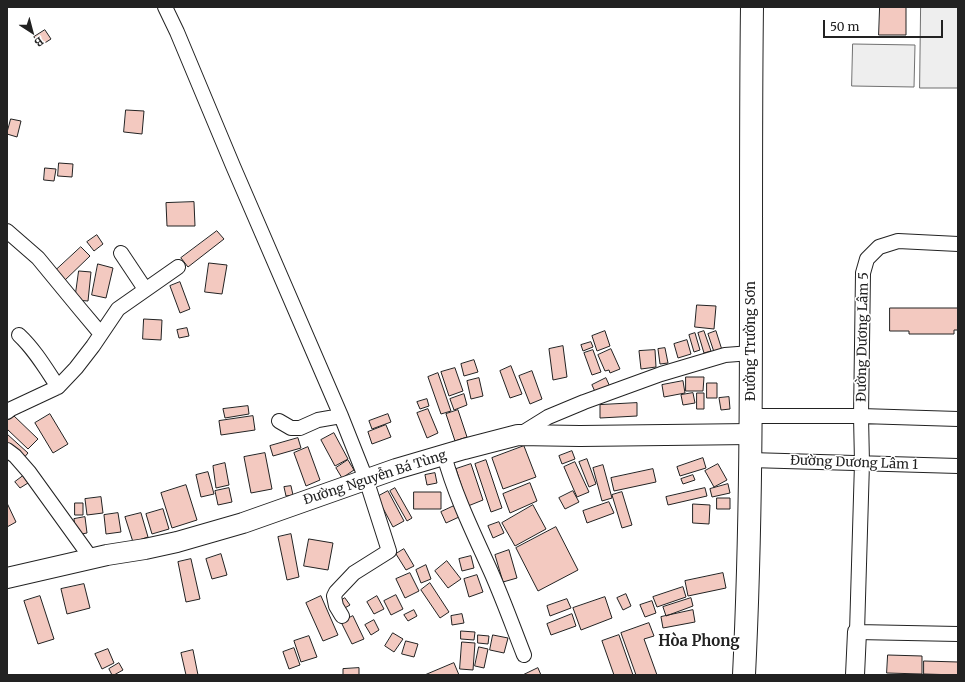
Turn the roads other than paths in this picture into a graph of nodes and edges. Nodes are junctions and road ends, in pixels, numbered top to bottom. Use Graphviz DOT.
graph roads {
  1 [pos="165,7"];
  2 [pos="752,7"];
  3 [pos="7,231"];
  4 [pos="958,244"];
  5 [pos="121,252"];
  6 [pos="178,267"];
  7 [pos="145,289"];
  8 [pos="101,334"];
  9 [pos="19,335"];
  10 [pos="751,353"];
  11 [pos="58,387"];
  12 [pos="7,412"];
  13 [pos="341,416"];
  14 [pos="861,416"];
  15 [pos="958,418"];
  16 [pos="279,421"];
  17 [pos="751,425"];
  18 [pos="518,435"];
  19 [pos="7,450"];
  20 [pos="444,455"];
  21 [pos="750,460"];
  22 [pos="862,463"];
  23 [pos="958,466"];
  24 [pos="366,479"];
  25 [pos="91,558"];
  26 [pos="7,578"];
  27 [pos="342,616"];
  28 [pos="857,632"];
  29 [pos="958,634"];
  30 [pos="524,655"];
  31 [pos="744,675"];
  32 [pos="855,675"];
  1 -- 13 [label="street"];
  2 -- 10 [label="highway, Đường Trường Sơn"];
  3 -- 8 [label="street"];
  4 -- 14 [label="street, Đường Dương Lâm 5"];
  5 -- 7 [label="street"];
  6 -- 7 [label="street"];
  7 -- 8 [label="street"];
  8 -- 11 [label="street"];
  9 -- 11 [label="street"];
  10 -- 17 [label="highway, Đường Trường Sơn"];
  10 -- 18 [label="street"];
  11 -- 12 [label="street"];
  13 -- 16 [label="street"];
  13 -- 24 [label="street"];
  14 -- 15 [label="street"];
  14 -- 17 [label="street"];
  14 -- 22 [label="street, Đường Dương Lâm 5"];
  17 -- 18 [label="main road, Đường Nguyễn Bá Tùng"];
  17 -- 21 [label="highway, Đường Trường Sơn"];
  18 -- 20 [label="main road, Đường Nguyễn Bá Tùng"];
  19 -- 25 [label="street"];
  20 -- 24 [label="main road, Đường Nguyễn Bá Tùng"];
  20 -- 30 [label="street"];
  21 -- 22 [label="street, Đường Dương Lâm 1"];
  21 -- 31 [label="highway, Đường Trường Sơn"];
  22 -- 23 [label="street, Đường Dương Lâm 1"];
  22 -- 28 [label="street, Đường Dương Lâm 5"];
  24 -- 25 [label="main road, Đường Nguyễn Bá Tùng"];
  24 -- 27 [label="street"];
  25 -- 26 [label="main road, Đường Nguyễn Bá Tùng"];
  28 -- 29 [label="street"];
  28 -- 32 [label="street"];
}
